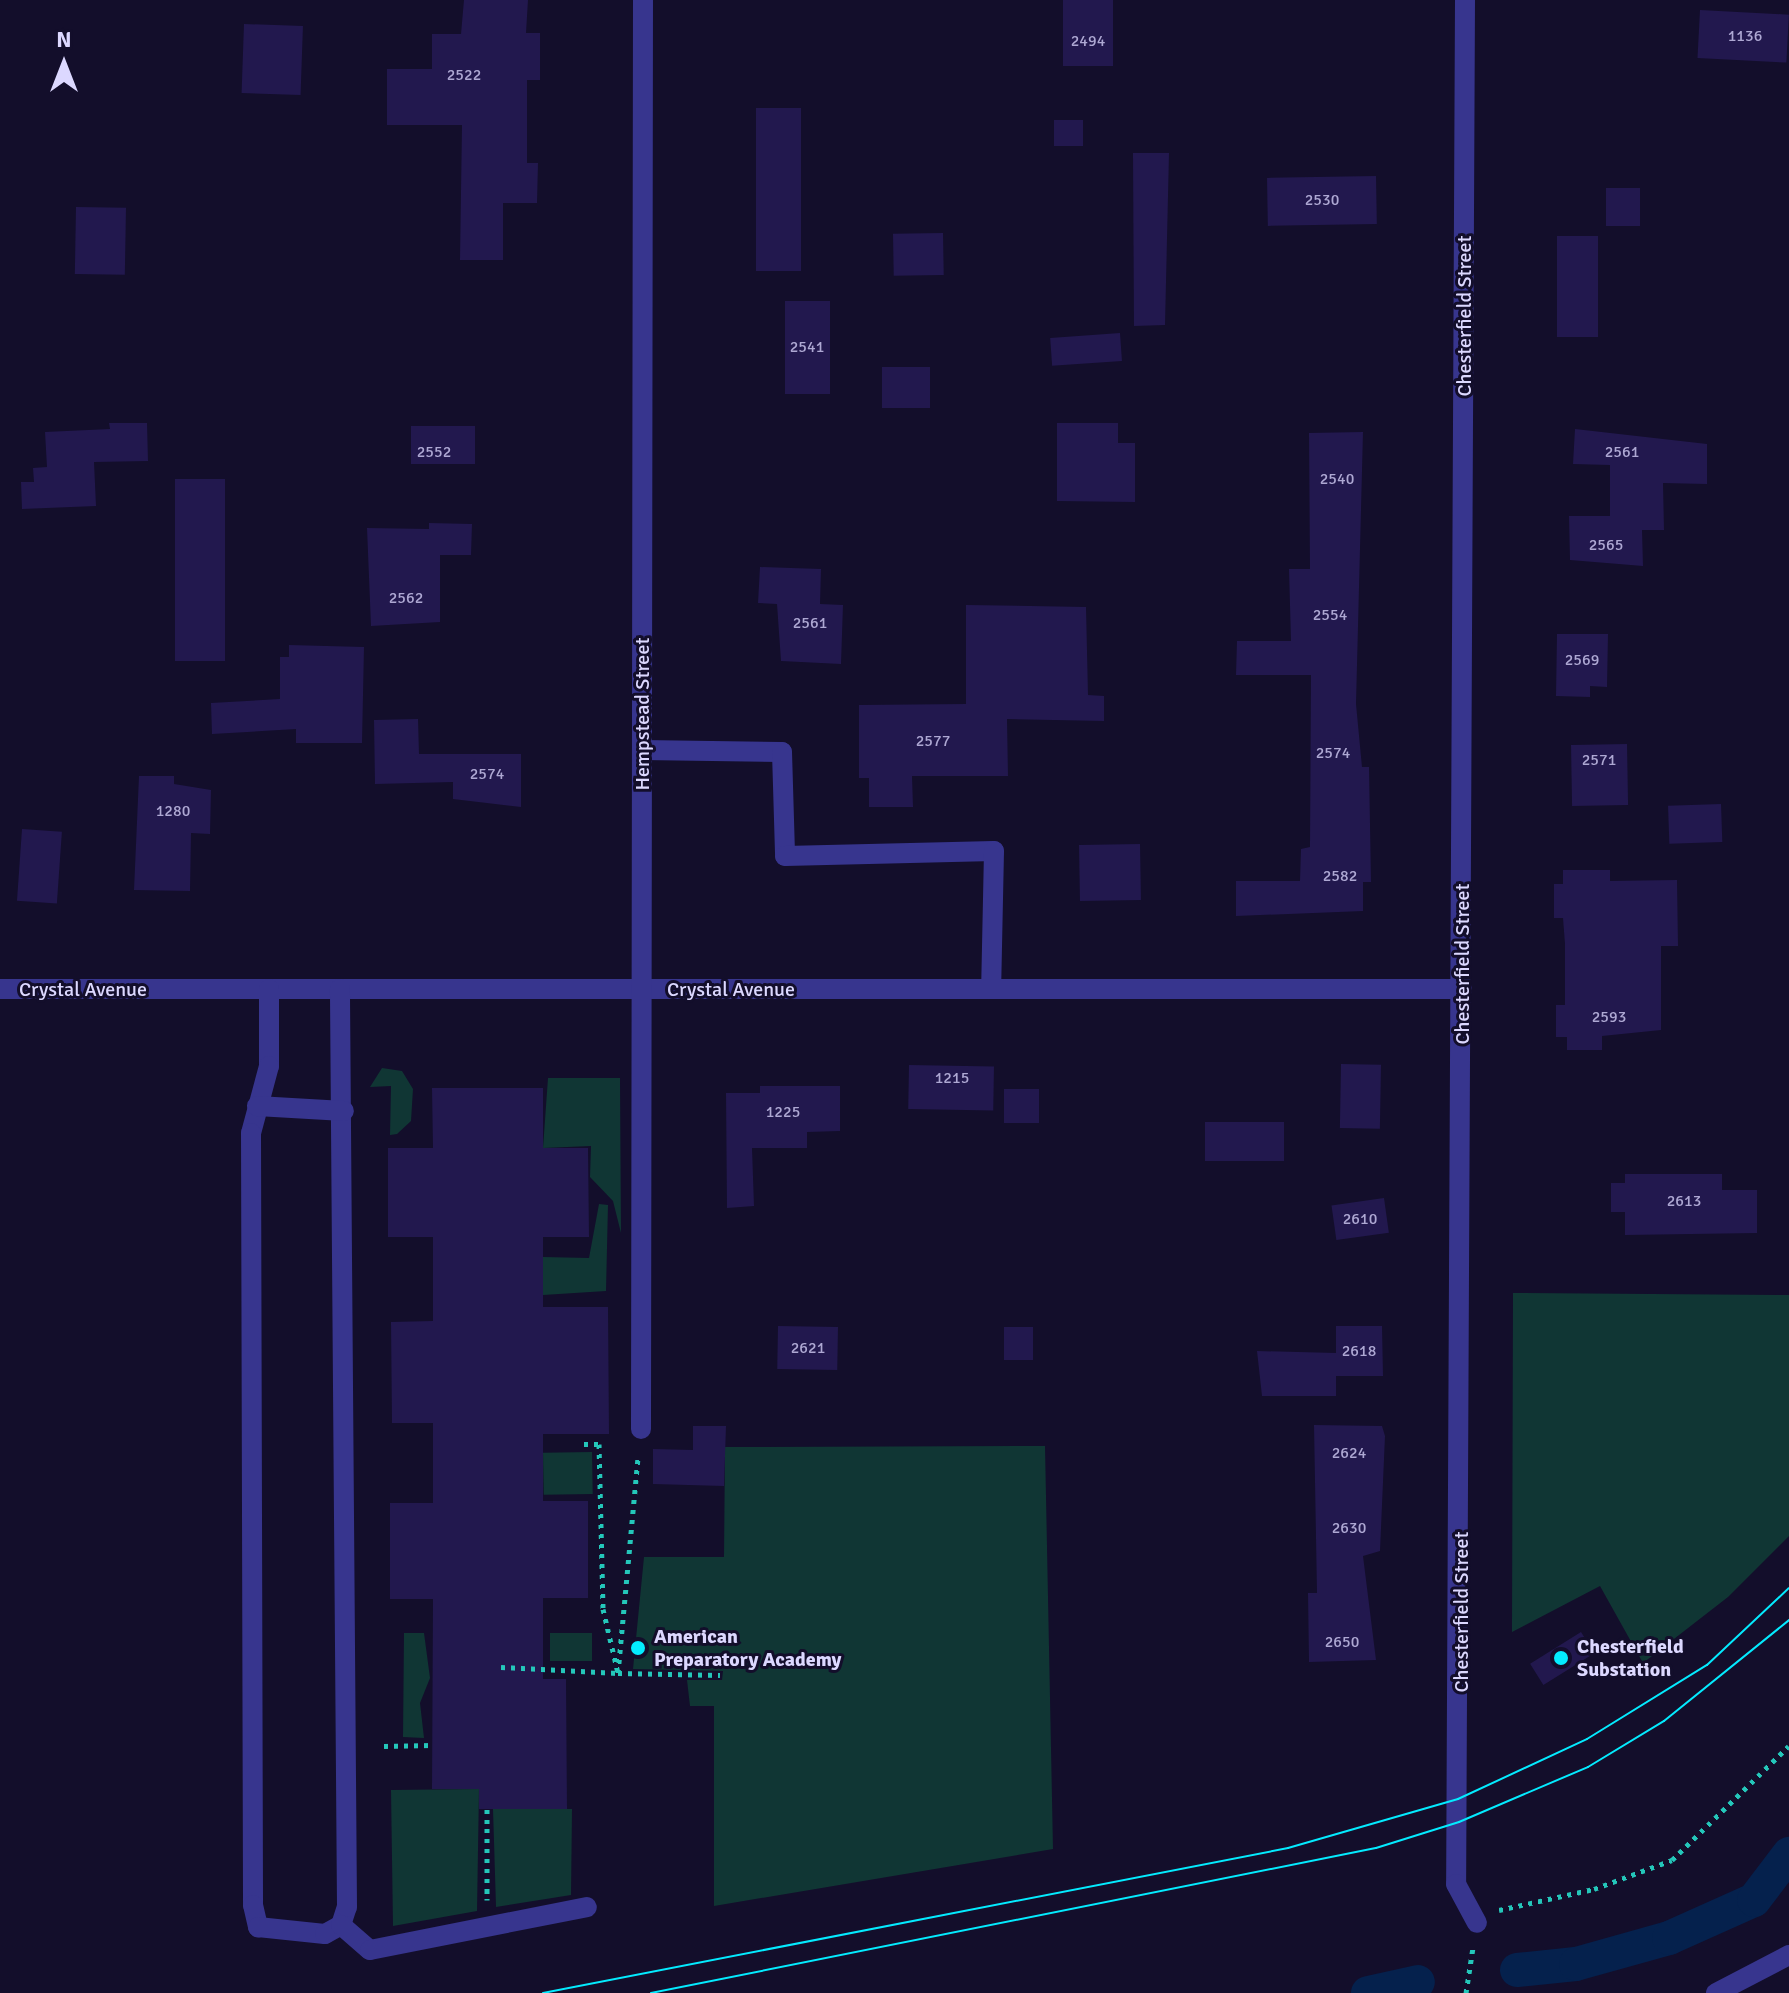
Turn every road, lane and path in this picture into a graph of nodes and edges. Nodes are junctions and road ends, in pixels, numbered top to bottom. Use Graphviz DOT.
graph roads {
  1 [pos="643,0"];
  2 [pos="1465,0"];
  3 [pos="642,750"];
  4 [pos="0,989"];
  5 [pos="269,989"];
  6 [pos="340,989"];
  7 [pos="641,989"];
  8 [pos="991,989"];
  9 [pos="1462,989"];
  10 [pos="257,1106"];
  11 [pos="344,1111"];
  12 [pos="641,1429"];
  13 [pos="584,1444"];
  14 [pos="638,1457"];
  15 [pos="501,1667"];
  16 [pos="618,1673"];
  17 [pos="720,1675"];
  18 [pos="432,1745"];
  19 [pos="384,1746"];
  20 [pos="1789,1746"];
  21 [pos="487,1809"];
  22 [pos="487,1906"];
  23 [pos="587,1907"];
  24 [pos="1477,1923"];
  25 [pos="341,1925"];
  26 [pos="1789,1955"];
  27 [pos="1466,1993"];
  28 [pos="1716,1993"];
  1 -- 3 [label="street, Hempstead Street"];
  2 -- 9 [label="street, Chesterfield Street"];
  3 -- 7 [label="street, Hempstead Street"];
  3 -- 8 [label="street"];
  4 -- 5 [label="street, Crystal Avenue"];
  5 -- 6 [label="street, Crystal Avenue"];
  5 -- 10 [label="street"];
  6 -- 7 [label="street, Crystal Avenue"];
  6 -- 11 [label="street"];
  7 -- 8 [label="street, Crystal Avenue"];
  7 -- 12 [label="street, Hempstead Street"];
  8 -- 9 [label="street, Crystal Avenue"];
  9 -- 24 [label="street, Chesterfield Street"];
  10 -- 11 [label="street"];
  10 -- 25 [label="street"];
  11 -- 25 [label="street"];
  13 -- 16 [label="path"];
  14 -- 16 [label="path"];
  15 -- 16 [label="path"];
  16 -- 17 [label="path"];
  18 -- 19 [label="path"];
  20 -- 24 [label="path"];
  21 -- 22 [label="path"];
  23 -- 25 [label="street"];
  24 -- 27 [label="path"];
  26 -- 28 [label="street"];
}
